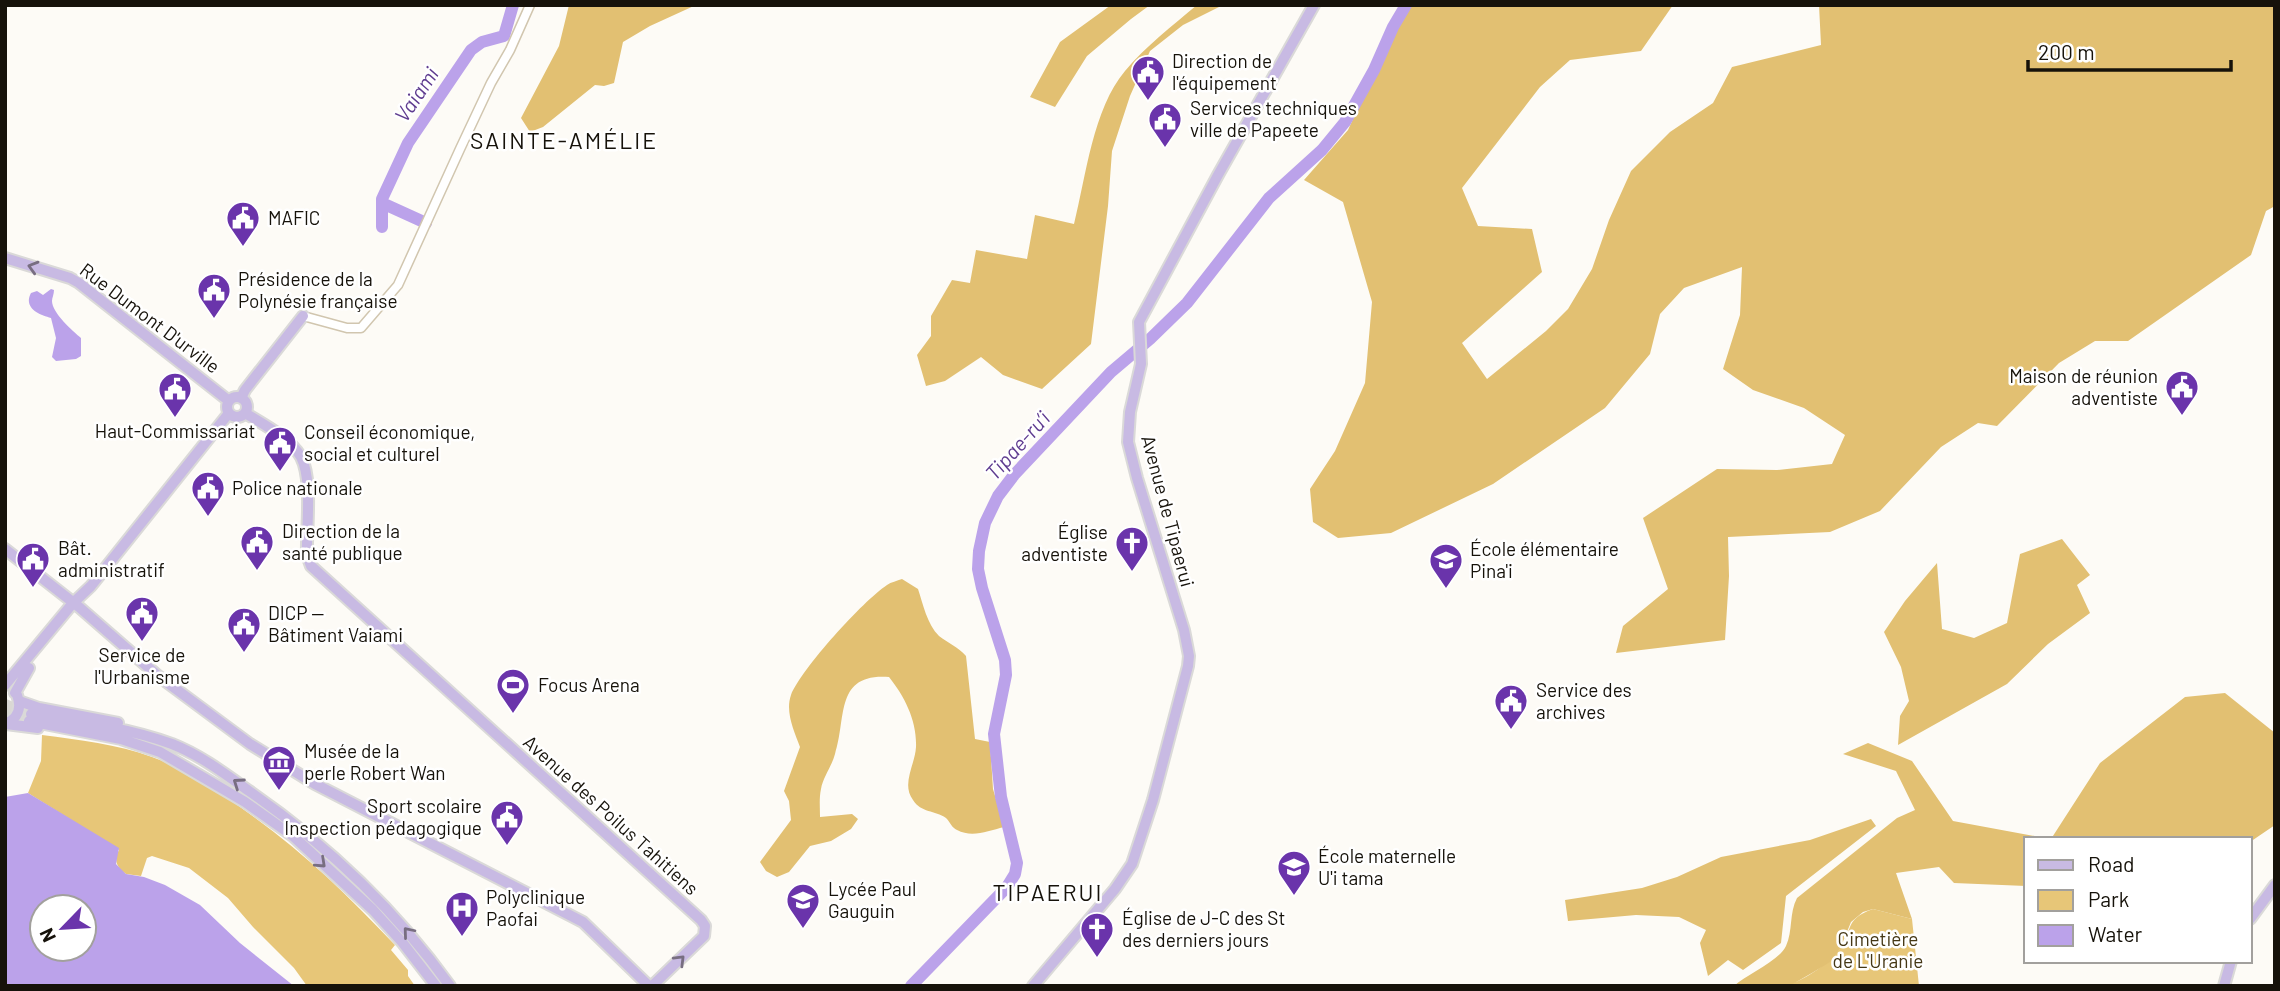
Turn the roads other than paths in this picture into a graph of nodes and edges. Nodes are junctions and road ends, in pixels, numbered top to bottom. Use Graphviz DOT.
graph roads {
  1 [pos="530,5"];
  2 [pos="1314,5"];
  3 [pos="5,258"];
  4 [pos="303,316"];
  5 [pos="233,404"];
  6 [pos="245,413"];
  7 [pos="5,549"];
  8 [pos="76,605"];
  9 [pos="5,686"];
  10 [pos="17,697"];
  11 [pos="6,724"];
  12 [pos="169,743"];
  13 [pos="186,767"];
  14 [pos="2275,885"];
  15 [pos="2252,916"];
  16 [pos="2230,963"];
  17 [pos="436,986"];
  18 [pos="450,986"];
  19 [pos="650,986"];
  20 [pos="1033,986"];
  21 [pos="2224,986"];
  1 -- 4 [label="street"];
  2 -- 20 [label="main road, Avenue de Tipaerui"];
  5 -- 3 [label="main road, Rue Dumont D'urville, one-way"];
  4 -- 5 [label="main road"];
  5 -- 6 [label="main road"];
  5 -- 6 [label="main road"];
  5 -- 8 [label="main road"];
  19 -- 6 [label="main road, Avenue des Poilus Tahitiens, one-way"];
  7 -- 8 [label="main road"];
  8 -- 9 [label="main road"];
  8 -- 10 [label="main road"];
  8 -- 19 [label="main road"];
  9 -- 10 [label="main road"];
  10 -- 11 [label="main road"];
  10 -- 12 [label="main road"];
  11 -- 13 [label="main road"];
  12 -- 13 [label="main road"];
  18 -- 12 [label="main road, one-way"];
  13 -- 17 [label="main road, one-way"];
  14 -- 15 [label="main road"];
  16 -- 21 [label="main road"];
}
